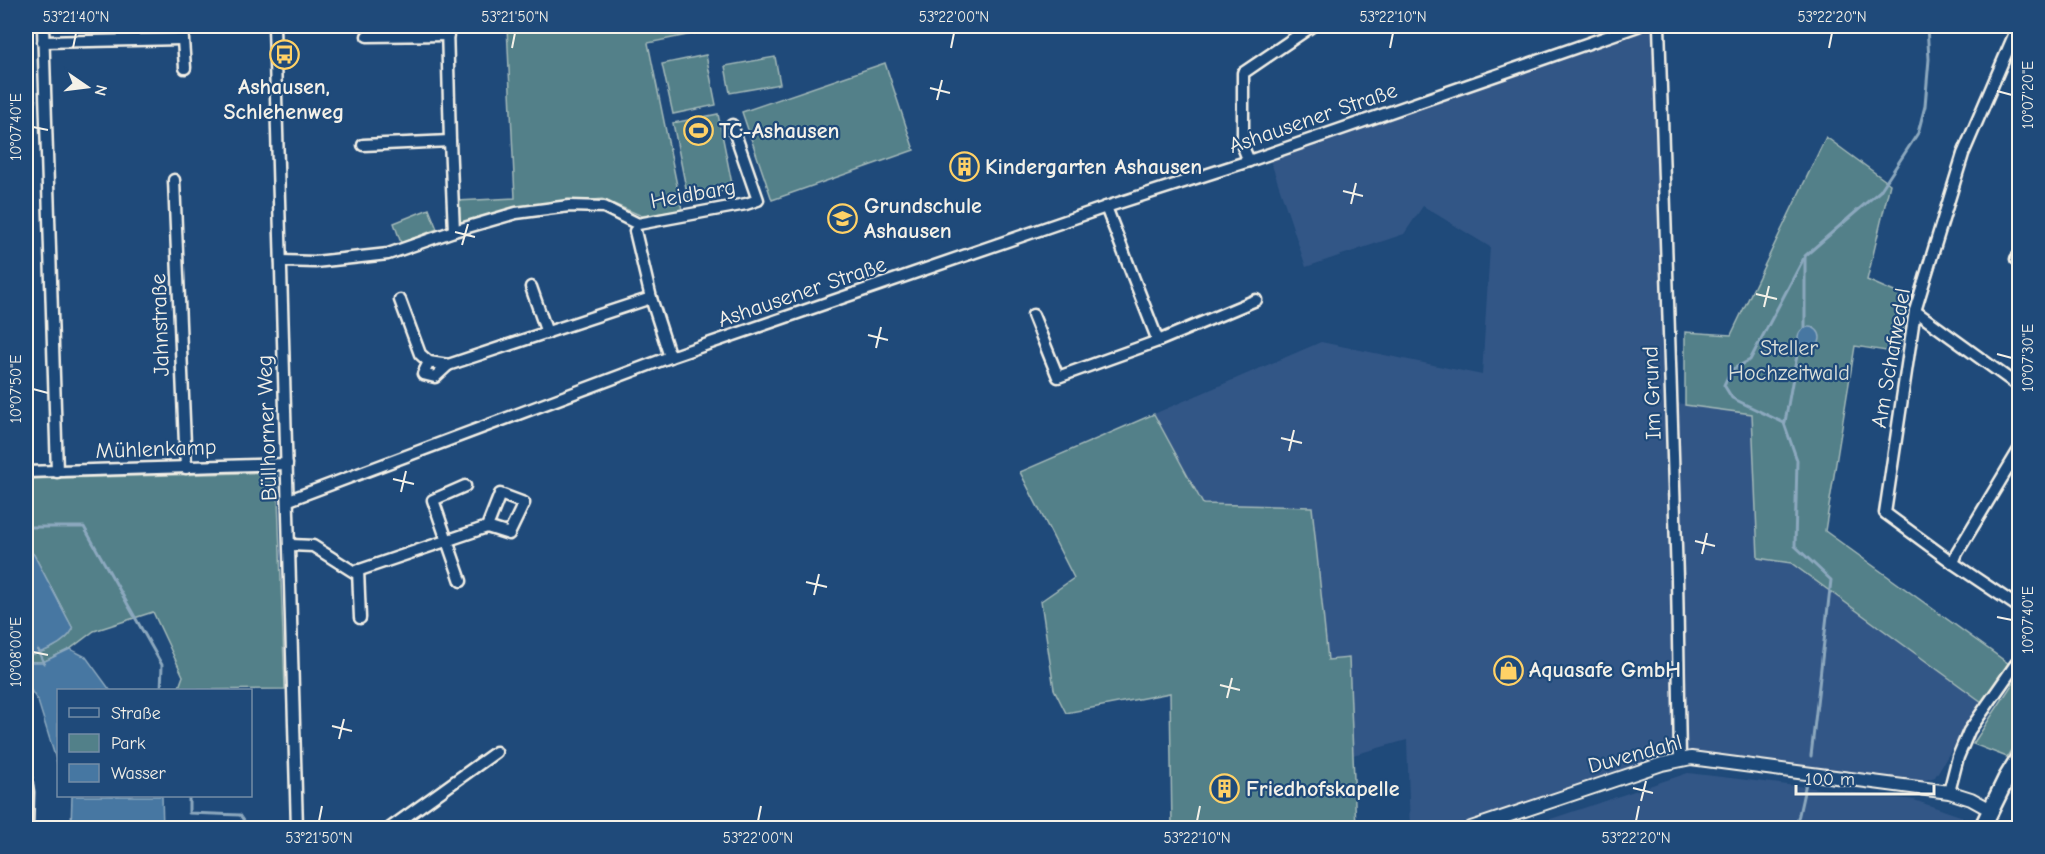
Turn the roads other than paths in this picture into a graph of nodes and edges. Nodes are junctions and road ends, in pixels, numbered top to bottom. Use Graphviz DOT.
graph roads {
  1 [pos="43,26"];
  2 [pos="182,26"];
  3 [pos="274,26"];
  4 [pos="1293,26"];
  5 [pos="1312,26"];
  6 [pos="1638,26"];
  7 [pos="1659,26"];
  8 [pos="2018,26"];
  9 [pos="447,30"];
  10 [pos="367,36"];
  11 [pos="182,39"];
  12 [pos="1293,39"];
  13 [pos="43,42"];
  14 [pos="185,68"];
  15 [pos="732,125"];
  16 [pos="450,141"];
  17 [pos="363,145"];
  18 [pos="1248,161"];
  19 [pos="174,180"];
  20 [pos="1106,207"];
  21 [pos="454,231"];
  22 [pos="635,231"];
  23 [pos="280,261"];
  24 [pos="531,287"];
  25 [pos="651,298"];
  26 [pos="400,300"];
  27 [pos="1256,300"];
  28 [pos="1915,311"];
  29 [pos="1033,315"];
  30 [pos="547,333"];
  31 [pos="1158,340"];
  32 [pos="670,357"];
  33 [pos="2019,387"];
  34 [pos="2019,448"];
  35 [pos="287,464"];
  36 [pos="186,468"];
  37 [pos="26,472"];
  38 [pos="57,472"];
  39 [pos="465,486"];
  40 [pos="289,500"];
  41 [pos="487,527"];
  42 [pos="448,540"];
  43 [pos="291,544"];
  44 [pos="1953,563"];
  45 [pos="358,570"];
  46 [pos="461,581"];
  47 [pos="2019,608"];
  48 [pos="360,618"];
  49 [pos="2019,658"];
  50 [pos="496,752"];
  51 [pos="2019,756"];
  52 [pos="1680,759"];
  53 [pos="26,778"];
  54 [pos="1949,792"];
  55 [pos="1991,810"];
  56 [pos="27,828"];
  57 [pos="297,828"];
  58 [pos="390,828"];
  59 [pos="1472,828"];
  60 [pos="1982,828"];
  1 -- 13 [label="street"];
  2 -- 11 [label="street"];
  3 -- 23 [label="street, Büllhorner Weg"];
  4 -- 12 [label="street"];
  5 -- 12 [label="street"];
  6 -- 18 [label="street, Ashausener Straße"];
  7 -- 52 [label="street, Im Grund"];
  8 -- 28 [label="street, Am Schafwedel"];
  9 -- 10 [label="street"];
  9 -- 16 [label="street"];
  11 -- 13 [label="street"];
  11 -- 14 [label="street"];
  12 -- 18 [label="street"];
  13 -- 38 [label="street"];
  15 -- 21 [label="street, Heidbarg"];
  16 -- 17 [label="street"];
  16 -- 21 [label="street"];
  18 -- 20 [label="street, Ashausener Straße"];
  19 -- 36 [label="street, Jahnstraße"];
  20 -- 31 [label="street"];
  20 -- 32 [label="street, Ashausener Straße"];
  21 -- 23 [label="street, Heidbarg"];
  22 -- 25 [label="street"];
  23 -- 35 [label="street, Büllhorner Weg"];
  24 -- 30 [label="street"];
  25 -- 30 [label="street"];
  25 -- 32 [label="street"];
  26 -- 30 [label="street"];
  27 -- 31 [label="street"];
  28 -- 33 [label="street"];
  28 -- 44 [label="street, Am Schafwedel"];
  29 -- 31 [label="street"];
  32 -- 40 [label="street, Ashausener Straße"];
  34 -- 44 [label="street"];
  35 -- 36 [label="street, Mühlenkamp"];
  35 -- 40 [label="street, Büllhorner Weg"];
  36 -- 38 [label="street, Mühlenkamp"];
  37 -- 38 [label="street, Mühlenkamp"];
  39 -- 42 [label="street"];
  40 -- 43 [label="street, Büllhorner Weg"];
  41 -- 42 [label="street"];
  42 -- 45 [label="street"];
  42 -- 46 [label="street"];
  43 -- 45 [label="street"];
  43 -- 57 [label="street, Büllhorner Weg"];
  44 -- 47 [label="street, Am Schafwedel"];
  45 -- 48 [label="street"];
  49 -- 54 [label="street"];
  50 -- 58 [label="street"];
  51 -- 55 [label="main road"];
  52 -- 54 [label="street, Duvendahl"];
  52 -- 59 [label="street, Duvendahl"];
  53 -- 56 [label="street"];
  54 -- 55 [label="street, Duvendahl"];
  55 -- 60 [label="main road"];
}
